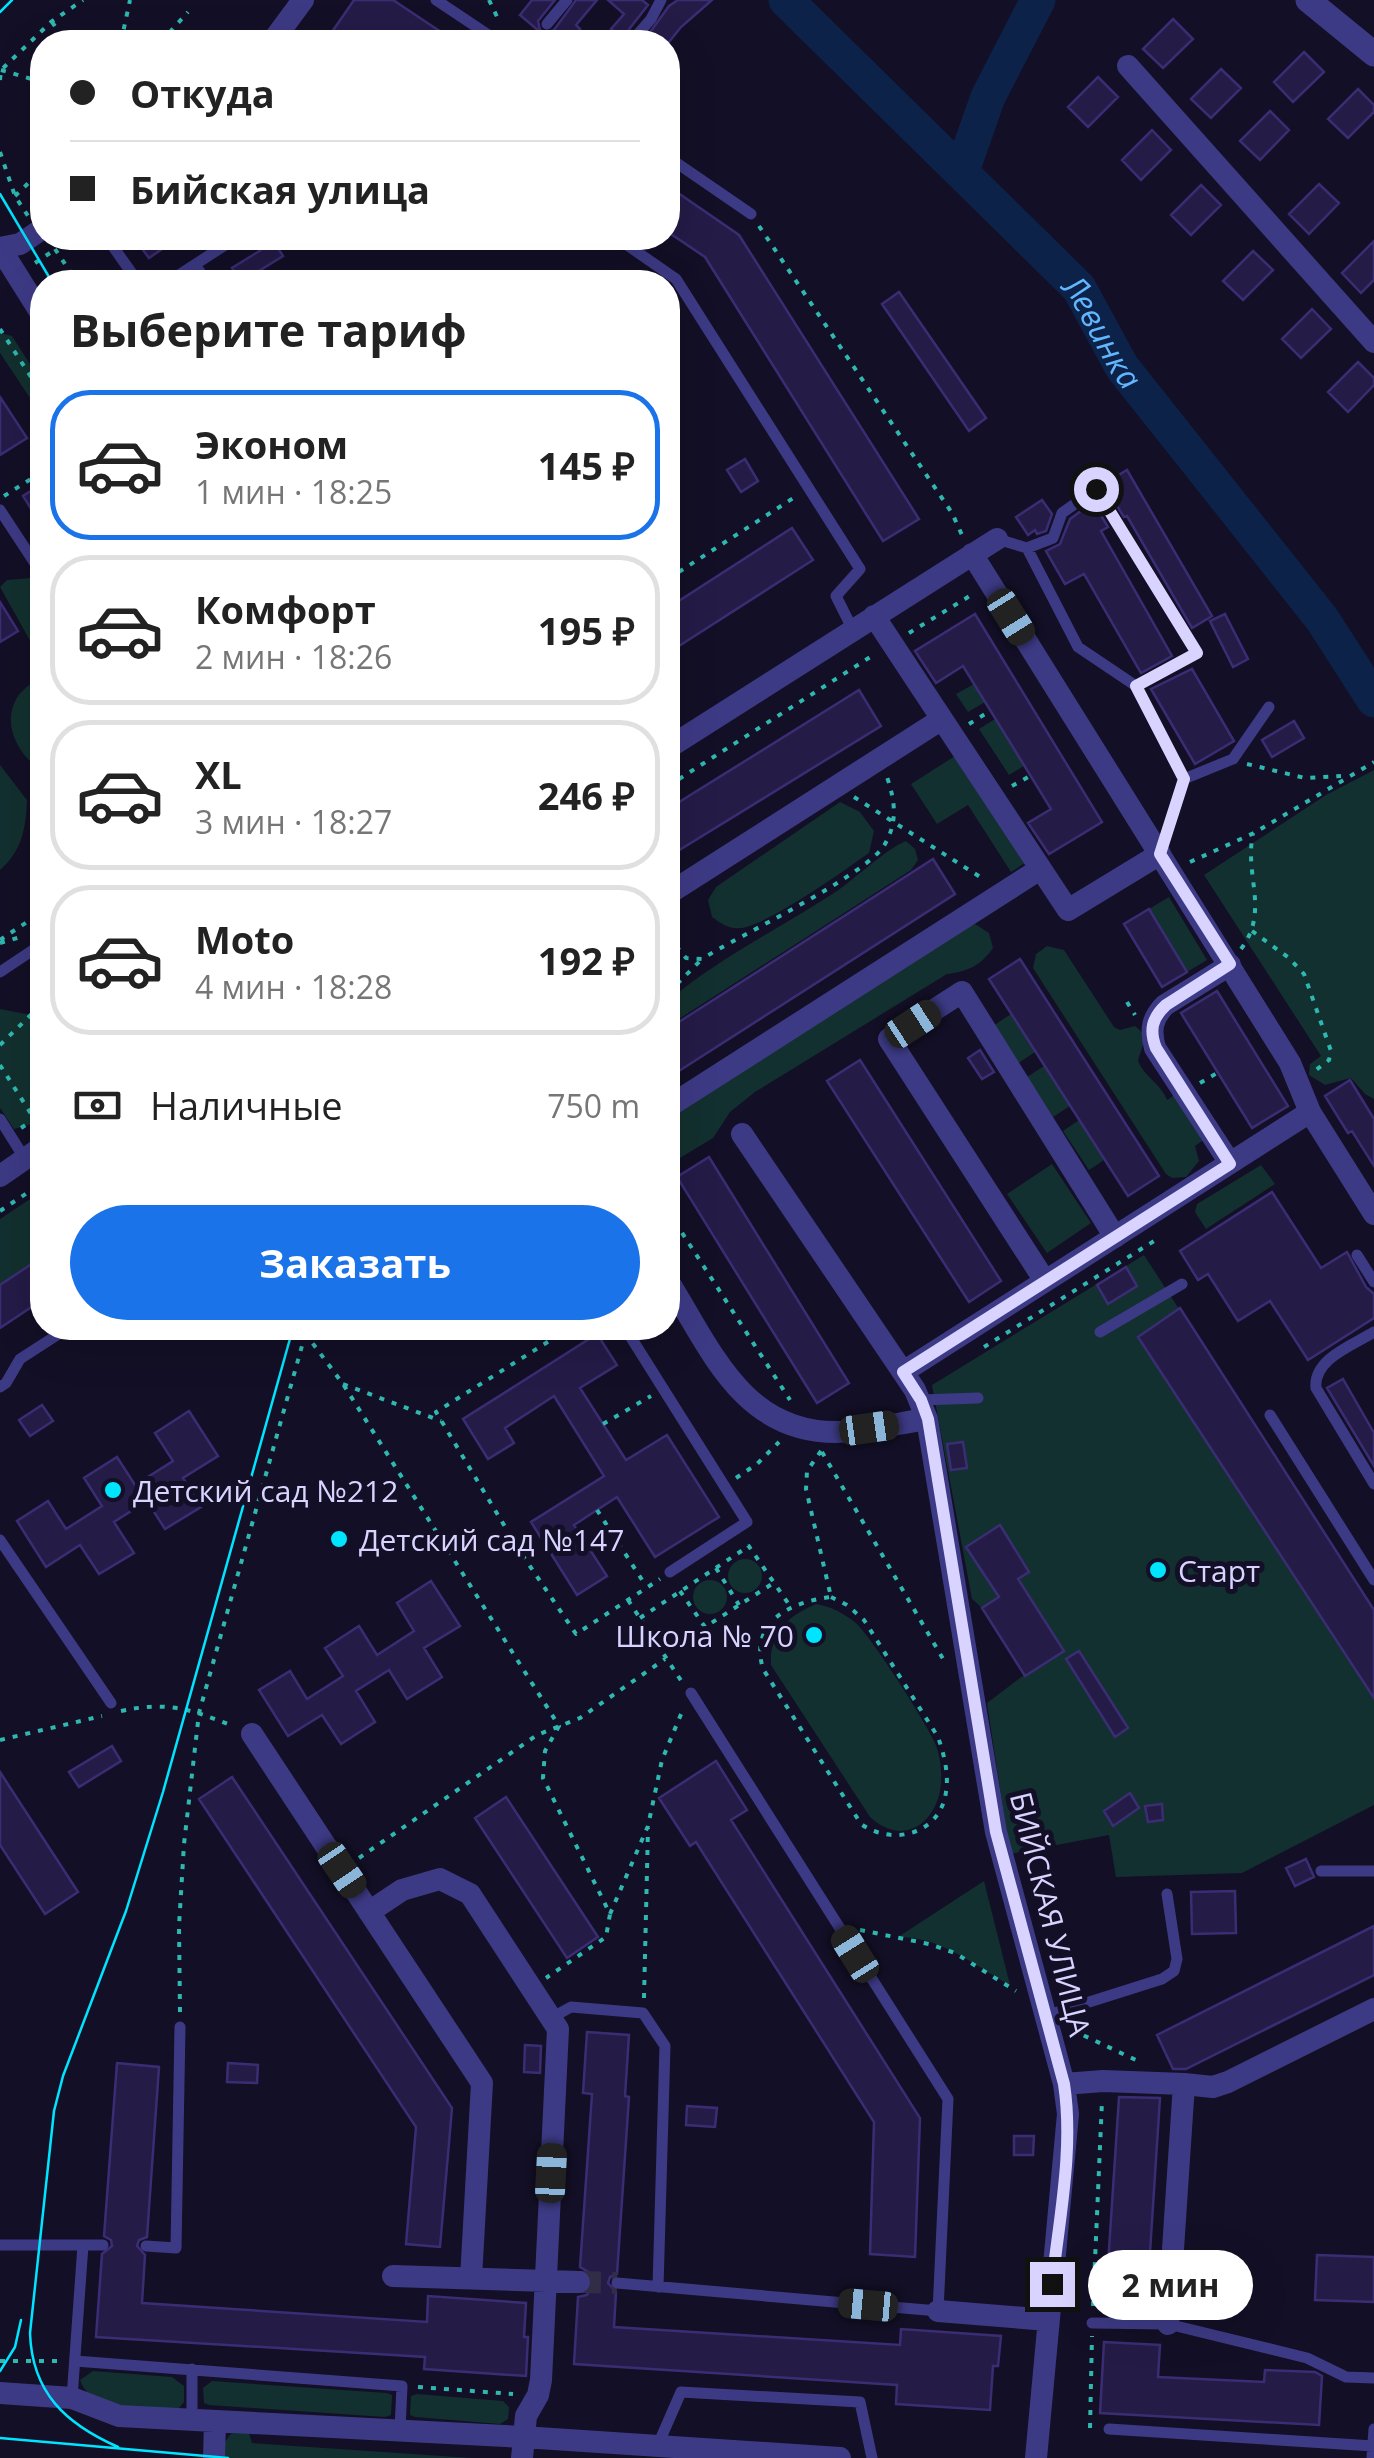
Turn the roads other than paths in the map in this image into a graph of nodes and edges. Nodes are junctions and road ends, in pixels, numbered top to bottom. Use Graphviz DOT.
graph roads {
  1 [pos="303,0"];
  2 [pos="436,0"];
  3 [pos="566,0"];
  4 [pos="661,0"];
  5 [pos="1308,0"];
  6 [pos="547,24"];
  7 [pos="281,30"];
  8 [pos="481,30"];
  9 [pos="641,30"];
  10 [pos="1374,54"];
  11 [pos="1128,66"];
  12 [pos="680,164"];
  13 [pos="751,214"];
  14 [pos="30,239"];
  15 [pos="0,248"];
  16 [pos="218,250"];
  17 [pos="635,250"];
  18 [pos="196,265"];
  19 [pos="188,270"];
  20 [pos="199,270"];
  21 [pos="664,270"];
  22 [pos="680,284"];
  23 [pos="30,296"];
  24 [pos="1371,331"];
  25 [pos="0,510"];
  26 [pos="997,538"];
  27 [pos="1027,548"];
  28 [pos="972,554"];
  29 [pos="30,556"];
  30 [pos="874,616"];
  31 [pos="852,630"];
  32 [pos="1136,686"];
  33 [pos="1269,707"];
  34 [pos="942,719"];
  35 [pos="680,740"];
  36 [pos="1184,779"];
  37 [pos="1166,863"];
  38 [pos="1040,869"];
  39 [pos="680,886"];
  40 [pos="30,952"];
  41 [pos="1230,964"];
  42 [pos="0,972"];
  43 [pos="680,1099"];
  44 [pos="1310,1112"];
  45 [pos="0,1119"];
  46 [pos="742,1134"];
  47 [pos="30,1149"];
  48 [pos="30,1156"];
  49 [pos="1230,1164"];
  50 [pos="0,1176"];
  51 [pos="1374,1214"];
  52 [pos="1116,1236"];
  53 [pos="1357,1254"];
  54 [pos="1045,1281"];
  55 [pos="1374,1282"];
  56 [pos="1182,1284"];
  57 [pos="680,1300"];
  58 [pos="1100,1332"];
  59 [pos="1374,1332"];
  60 [pos="49,1340"];
  61 [pos="633,1340"];
  62 [pos="0,1387"];
  63 [pos="917,1395"];
  64 [pos="978,1398"];
  65 [pos="1270,1415"];
  66 [pos="1374,1484"];
  67 [pos="0,1540"];
  68 [pos="670,1572"];
  69 [pos="1374,1580"];
  70 [pos="690,1693"];
  71 [pos="111,1704"];
  72 [pos="252,1734"];
  73 [pos="1321,1871"];
  74 [pos="1374,1871"];
  75 [pos="1167,1894"];
  76 [pos="369,1912"];
  77 [pos="1374,2008"];
  78 [pos="1045,2016"];
  79 [pos="551,2018"];
  80 [pos="180,2027"];
  81 [pos="1064,2084"];
  82 [pos="1184,2084"];
  83 [pos="0,2245"];
  84 [pos="83,2245"];
  85 [pos="103,2245"];
  86 [pos="146,2246"];
  87 [pos="393,2276"];
  88 [pos="471,2278"];
  89 [pos="546,2281"];
  90 [pos="579,2282"];
  91 [pos="617,2283"];
  92 [pos="658,2286"];
  93 [pos="938,2311"];
  94 [pos="1048,2320"];
  95 [pos="1092,2322"];
  96 [pos="1168,2324"];
  97 [pos="75,2361"];
  98 [pos="192,2370"];
  99 [pos="1374,2378"];
  100 [pos="0,2393"];
  101 [pos="72,2398"];
  102 [pos="203,2420"];
  103 [pos="1109,2429"];
  104 [pos="1374,2429"];
  105 [pos="400,2430"];
  106 [pos="657,2446"];
  107 [pos="1373,2446"];
  108 [pos="522,2447"];
  109 [pos="214,2458"];
  110 [pos="840,2458"];
  111 [pos="872,2458"];
  112 [pos="1036,2458"];
  113 [pos="1372,2458"];
  1 -- 7 [label="street"];
  2 -- 8 [label="lane"];
  3 -- 6 [label="lane"];
  4 -- 9 [label="lane"];
  5 -- 10 [label="street"];
  11 -- 24 [label="street"];
  12 -- 13 [label="lane"];
  14 -- 15 [label="street"];
  15 -- 23 [label="street"];
  16 -- 18 [label="lane"];
  17 -- 21 [label="lane"];
  18 -- 19 [label="lane"];
  18 -- 20 [label="lane"];
  22 -- 31 [label="lane"];
  25 -- 29 [label="lane"];
  26 -- 27 [label="lane"];
  26 -- 28 [label="street"];
  27 -- 32 [label="lane"];
  27 -- 32 [label="lane"];
  28 -- 30 [label="street"];
  28 -- 37 [label="street"];
  30 -- 31 [label="street"];
  30 -- 34 [label="street"];
  31 -- 35 [label="street"];
  32 -- 36 [label="lane"];
  33 -- 36 [label="lane"];
  34 -- 38 [label="street"];
  34 -- 39 [label="street"];
  36 -- 37 [label="lane"];
  37 -- 38 [label="street"];
  37 -- 41 [label="street"];
  38 -- 43 [label="street"];
  40 -- 42 [label="lane"];
  41 -- 44 [label="street"];
  41 -- 49 [label="street"];
  44 -- 49 [label="street"];
  44 -- 51 [label="street"];
  45 -- 47 [label="lane"];
  46 -- 63 [label="street"];
  48 -- 50 [label="street"];
  49 -- 52 [label="street"];
  52 -- 54 [label="street"];
  52 -- 54 [label="street"];
  53 -- 55 [label="lane"];
  54 -- 63 [label="street"];
  56 -- 58 [label="lane"];
  57 -- 63 [label="street"];
  59 -- 66 [label="lane"];
  60 -- 62 [label="lane"];
  61 -- 68 [label="lane"];
  63 -- 64 [label="lane"];
  63 -- 78 [label="street, БИЙСКАЯ УЛИЦА"];
  65 -- 69 [label="lane"];
  67 -- 71 [label="lane"];
  70 -- 93 [label="lane"];
  72 -- 76 [label="street"];
  73 -- 74 [label="lane"];
  75 -- 78 [label="lane"];
  76 -- 79 [label="street"];
  76 -- 88 [label="street"];
  77 -- 82 [label="street"];
  78 -- 81 [label="street, БИЙСКАЯ УЛИЦА"];
  79 -- 89 [label="street"];
  79 -- 92 [label="lane"];
  80 -- 86 [label="lane"];
  81 -- 82 [label="street"];
  81 -- 94 [label="street, БИЙСКАЯ УЛИЦА"];
  82 -- 96 [label="street"];
  83 -- 84 [label="lane"];
  84 -- 85 [label="lane"];
  84 -- 97 [label="lane"];
  87 -- 88 [label="street"];
  88 -- 89 [label="street"];
  89 -- 90 [label="street"];
  89 -- 108 [label="street"];
  91 -- 92 [label="lane"];
  92 -- 93 [label="lane"];
  93 -- 94 [label="street"];
  94 -- 112 [label="street, БИЙСКАЯ УЛИЦА"];
  95 -- 96 [label="lane"];
  96 -- 99 [label="lane"];
  97 -- 98 [label="lane"];
  97 -- 101 [label="lane"];
  98 -- 102 [label="lane"];
  98 -- 105 [label="lane"];
  100 -- 101 [label="street"];
  101 -- 102 [label="street"];
  102 -- 105 [label="street"];
  102 -- 109 [label="street"];
  103 -- 107 [label="lane"];
  104 -- 107 [label="lane"];
  105 -- 108 [label="street"];
  106 -- 108 [label="street"];
  106 -- 110 [label="street"];
  106 -- 111 [label="lane"];
  107 -- 113 [label="lane"];
}
